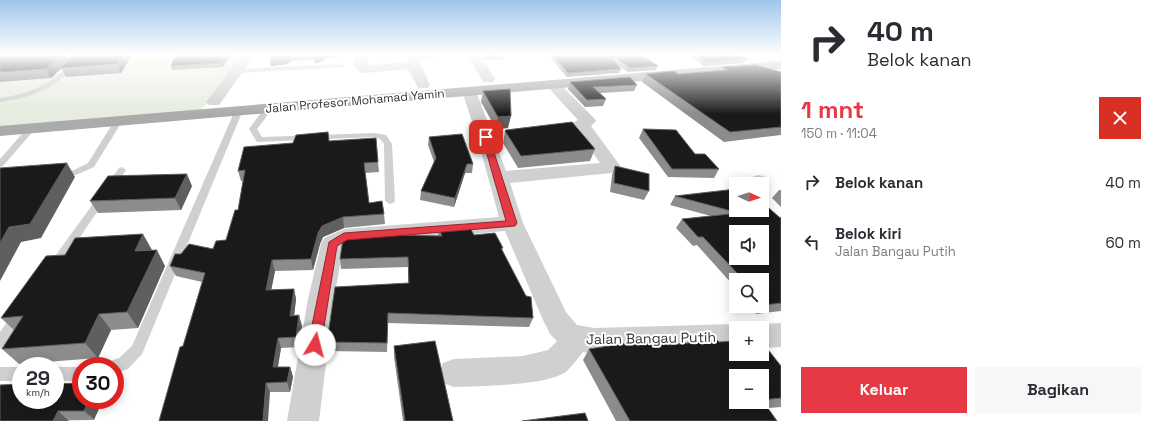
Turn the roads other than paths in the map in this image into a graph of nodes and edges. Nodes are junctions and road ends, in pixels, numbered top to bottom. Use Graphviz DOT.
graph roads {
  1 [pos="63,75"];
  2 [pos="234,75"];
  3 [pos="418,75"];
  4 [pos="485,75"];
  5 [pos="565,75"];
  6 [pos="646,75"];
  7 [pos="488,79"];
  8 [pos="423,84"];
  9 [pos="552,84"];
  10 [pos="469,91"];
  11 [pos="0,100"];
  12 [pos="214,102"];
  13 [pos="269,108"];
  14 [pos="239,110"];
  15 [pos="119,120"];
  16 [pos="582,125"];
  17 [pos="31,129"];
  18 [pos="559,129"];
  19 [pos="2,130"];
  20 [pos="0,164"];
  21 [pos="122,170"];
  22 [pos="53,174"];
  23 [pos="498,178"];
  24 [pos="390,201"];
  25 [pos="512,223"];
  26 [pos="50,272"];
  27 [pos="22,311"];
  28 [pos="781,335"];
  29 [pos="729,336"];
  30 [pos="769,336"];
  31 [pos="577,339"];
  32 [pos="0,343"];
  33 [pos="124,363"];
  34 [pos="0,374"];
  35 [pos="12,374"];
  36 [pos="454,374"];
  37 [pos="303,421"];
  1 -- 11 [label="lane"];
  2 -- 12 [label="street"];
  3 -- 8 [label="street"];
  4 -- 7 [label="street"];
  5 -- 7 [label="main road, Jalan Profesor Mohamad Yamin"];
  6 -- 9 [label="main road, Jalan Profesor Mohamad Yamin"];
  7 -- 8 [label="main road, Jalan Profesor Mohamad Yamin"];
  8 -- 12 [label="main road, Jalan Profesor Mohamad Yamin"];
  9 -- 10 [label="main road, Jalan Profesor Mohamad Yamin"];
  9 -- 16 [label="street"];
  10 -- 13 [label="main road, Jalan Profesor Mohamad Yamin"];
  10 -- 23 [label="street, Jalan Bangau Putih"];
  12 -- 19 [label="main road, Jalan Profesor Mohamad Yamin"];
  13 -- 14 [label="main road, Jalan Profesor Mohamad Yamin"];
  13 -- 24 [label="lane"];
  14 -- 15 [label="main road, Jalan Profesor Mohamad Yamin"];
  14 -- 33 [label="lane"];
  15 -- 17 [label="main road, Jalan Profesor Mohamad Yamin"];
  15 -- 22 [label="lane"];
  16 -- 18 [label="street"];
  16 -- 23 [label="street"];
  17 -- 19 [label="main road, Jalan Profesor Mohamad Yamin"];
  17 -- 20 [label="lane"];
  21 -- 26 [label="lane"];
  23 -- 25 [label="street, Jalan Bangau Putih"];
  25 -- 31 [label="street, Jalan Bangau Putih"];
  25 -- 37 [label="street"];
  27 -- 32 [label="lane"];
  28 -- 30 [label="street"];
  29 -- 31 [label="street, Jalan Bangau Putih"];
  31 -- 36 [label="street"];
  34 -- 35 [label="lane"];
}
